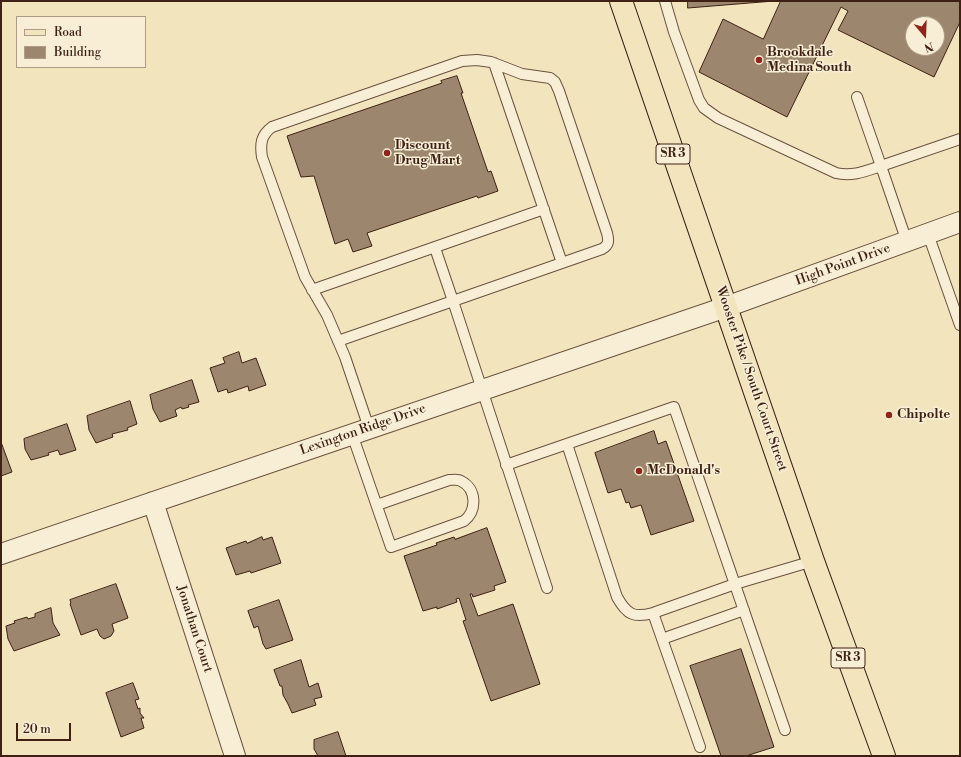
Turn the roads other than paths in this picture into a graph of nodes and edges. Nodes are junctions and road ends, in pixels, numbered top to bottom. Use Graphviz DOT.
graph roads {
  1 [pos="621,1"];
  2 [pos="665,1"];
  3 [pos="494,63"];
  4 [pos="857,97"];
  5 [pos="960,139"];
  6 [pos="881,166"];
  7 [pos="544,210"];
  8 [pos="960,222"];
  9 [pos="928,234"];
  10 [pos="907,242"];
  11 [pos="435,248"];
  12 [pos="562,263"];
  13 [pos="312,290"];
  14 [pos="453,300"];
  15 [pos="726,307"];
  16 [pos="960,325"];
  17 [pos="338,341"];
  18 [pos="482,390"];
  19 [pos="361,431"];
  20 [pos="567,444"];
  21 [pos="506,465"];
  22 [pos="153,502"];
  23 [pos="377,505"];
  24 [pos="1,554"];
  25 [pos="813,561"];
  26 [pos="735,584"];
  27 [pos="547,588"];
  28 [pos="744,610"];
  29 [pos="653,613"];
  30 [pos="662,639"];
  31 [pos="785,730"];
  32 [pos="700,747"];
  33 [pos="235,756"];
  34 [pos="884,756"];
  1 -- 15 [label="main road, Wooster Pike / South Court Street / SR 3"];
  2 -- 6 [label="lane"];
  3 -- 7 [label="lane"];
  3 -- 12 [label="lane"];
  3 -- 13 [label="lane"];
  4 -- 6 [label="lane"];
  5 -- 6 [label="lane"];
  6 -- 10 [label="lane"];
  7 -- 11 [label="lane"];
  7 -- 12 [label="lane"];
  8 -- 9 [label="street, High Point Drive"];
  9 -- 10 [label="street, High Point Drive"];
  9 -- 16 [label="lane"];
  10 -- 15 [label="street, High Point Drive"];
  11 -- 13 [label="lane"];
  11 -- 14 [label="lane"];
  12 -- 14 [label="lane"];
  13 -- 17 [label="lane"];
  14 -- 17 [label="lane"];
  14 -- 18 [label="lane"];
  15 -- 18 [label="street, Lexington Ridge Drive"];
  15 -- 25 [label="main road, Wooster Pike / South Court Street / SR 3"];
  17 -- 19 [label="lane"];
  18 -- 19 [label="street, Lexington Ridge Drive"];
  18 -- 21 [label="lane"];
  19 -- 22 [label="street, Lexington Ridge Drive"];
  19 -- 23 [label="lane"];
  20 -- 21 [label="lane"];
  20 -- 26 [label="lane"];
  20 -- 29 [label="lane"];
  21 -- 27 [label="lane"];
  22 -- 24 [label="street, Lexington Ridge Drive"];
  22 -- 33 [label="street, Jonathan Court"];
  23 -- 23 [label="lane"];
  25 -- 26 [label="lane"];
  25 -- 34 [label="main road, Wooster Pike / South Court Street / SR 3"];
  26 -- 28 [label="lane"];
  26 -- 29 [label="lane"];
  28 -- 30 [label="lane"];
  28 -- 31 [label="lane"];
  29 -- 30 [label="lane"];
  30 -- 32 [label="lane"];
}
